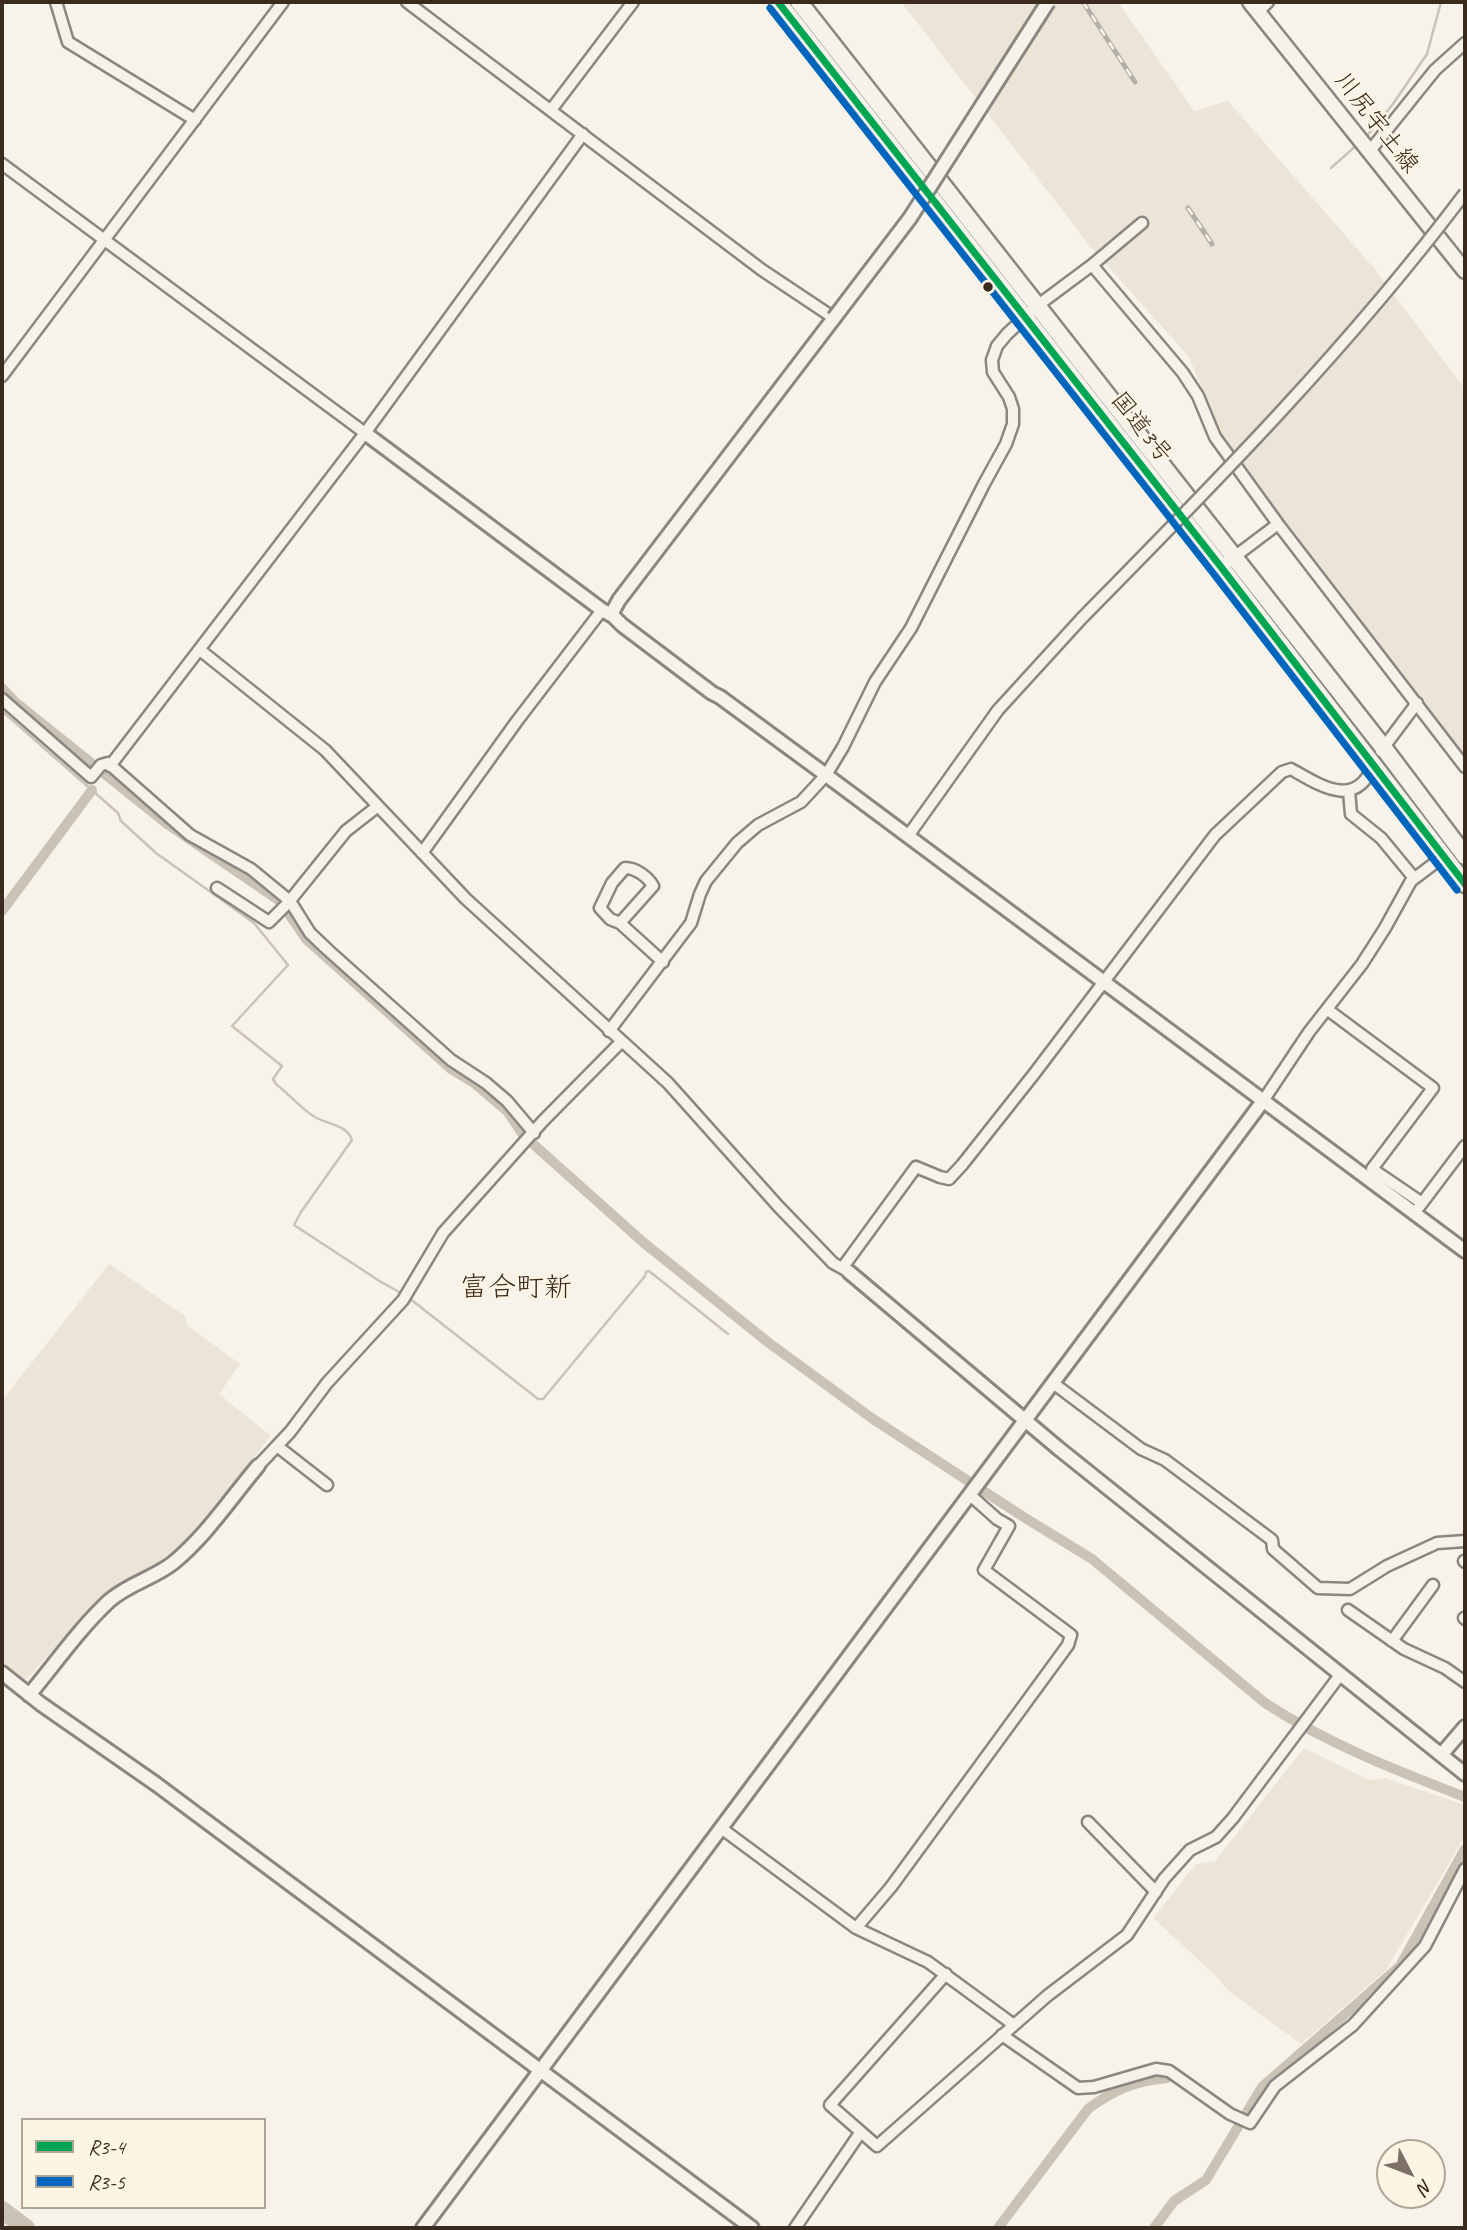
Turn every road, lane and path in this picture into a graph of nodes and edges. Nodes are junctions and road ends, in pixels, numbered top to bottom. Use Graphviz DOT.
graph roads {
  1 [pos="55,2"];
  2 [pos="283,2"];
  3 [pos="407,2"];
  4 [pos="633,2"];
  5 [pos="778,2"];
  6 [pos="799,2"];
  7 [pos="1048,2"];
  8 [pos="1259,5"];
  9 [pos="1465,43"];
  10 [pos="551,110"];
  11 [pos="195,120"];
  12 [pos="583,134"];
  13 [pos="1369,152"];
  14 [pos="2,164"];
  15 [pos="1465,193"];
  16 [pos="1142,223"];
  17 [pos="104,240"];
  18 [pos="1092,265"];
  19 [pos="1465,271"];
  20 [pos="1031,311"];
  21 [pos="834,318"];
  22 [pos="2,376"];
  23 [pos="365,433"];
  24 [pos="1278,524"];
  25 [pos="1227,562"];
  26 [pos="608,613"];
  27 [pos="200,650"];
  28 [pos="2,699"];
  29 [pos="1417,703"];
  30 [pos="1383,747"];
  31 [pos="1374,765"];
  32 [pos="1465,767"];
  33 [pos="102,768"];
  34 [pos="826,775"];
  35 [pos="1349,791"];
  36 [pos="378,806"];
  37 [pos="916,842"];
  38 [pos="422,853"];
  39 [pos="1444,856"];
  40 [pos="1465,856"];
  41 [pos="1415,878"];
  42 [pos="1465,884"];
  43 [pos="217,888"];
  44 [pos="289,902"];
  45 [pos="620,923"];
  46 [pos="663,962"];
  47 [pos="1103,981"];
  48 [pos="1328,1010"];
  49 [pos="609,1031"];
  50 [pos="621,1042"];
  51 [pos="1263,1101"];
  52 [pos="529,1138"];
  53 [pos="1464,1153"];
  54 [pos="1418,1208"];
  55 [pos="1465,1251"];
  56 [pos="846,1269"];
  57 [pos="1053,1383"];
  58 [pos="1025,1419"];
  59 [pos="277,1446"];
  60 [pos="258,1466"];
  61 [pos="327,1485"];
  62 [pos="970,1493"];
  63 [pos="1465,1541"];
  64 [pos="1433,1585"];
  65 [pos="1348,1610"];
  66 [pos="1392,1641"];
  67 [pos="2,1673"];
  68 [pos="1340,1675"];
  69 [pos="1465,1682"];
  70 [pos="29,1695"];
  71 [pos="1465,1727"];
  72 [pos="1441,1755"];
  73 [pos="1465,1774"];
  74 [pos="1088,1822"];
  75 [pos="721,1828"];
  76 [pos="1465,1869"];
  77 [pos="1156,1892"];
  78 [pos="856,1928"];
  79 [pos="946,1975"];
  80 [pos="1014,2025"];
  81 [pos="1002,2035"];
  82 [pos="540,2071"];
  83 [pos="860,2133"];
  84 [pos="423,2228"];
  85 [pos="752,2228"];
  86 [pos="795,2228"];
  1 -- 11 [label="street"];
  2 -- 11 [label="street"];
  3 -- 10 [label="street"];
  4 -- 10 [label="street"];
  5 -- 20 [label="highway, 国道3号"];
  6 -- 20 [label="highway, 国道3号"];
  7 -- 21 [label="street, bridge"];
  8 -- 13 [label="main road, 川尻宇土線"];
  9 -- 13 [label="street"];
  10 -- 12 [label="street"];
  11 -- 17 [label="street"];
  12 -- 21 [label="street"];
  12 -- 23 [label="street"];
  13 -- 19 [label="main road, 川尻宇土線"];
  14 -- 17 [label="street"];
  15 -- 37 [label="street, bridge"];
  16 -- 18 [label="street"];
  17 -- 22 [label="street"];
  17 -- 23 [label="street"];
  18 -- 20 [label="street"];
  18 -- 24 [label="street"];
  20 -- 25 [label="highway, 国道3号"];
  20 -- 34 [label="street"];
  21 -- 26 [label="street"];
  23 -- 26 [label="street"];
  23 -- 27 [label="street"];
  24 -- 25 [label="street"];
  24 -- 29 [label="street"];
  25 -- 30 [label="highway, 国道3号"];
  25 -- 31 [label="highway, 国道3号"];
  26 -- 34 [label="street"];
  26 -- 38 [label="street"];
  27 -- 33 [label="street"];
  27 -- 36 [label="street"];
  28 -- 33 [label="street"];
  29 -- 30 [label="street"];
  29 -- 32 [label="street"];
  30 -- 31 [label="street"];
  30 -- 40 [label="highway, 国道3号"];
  31 -- 35 [label="street"];
  31 -- 39 [label="highway, 国道3号"];
  33 -- 44 [label="street"];
  34 -- 37 [label="street"];
  34 -- 46 [label="street"];
  35 -- 41 [label="street"];
  35 -- 47 [label="street"];
  36 -- 38 [label="street"];
  36 -- 44 [label="street"];
  37 -- 47 [label="street"];
  38 -- 49 [label="street"];
  39 -- 41 [label="street"];
  39 -- 42 [label="highway, 国道3号"];
  41 -- 48 [label="street"];
  43 -- 44 [label="street"];
  44 -- 52 [label="street"];
  45 -- 45 [label="street"];
  45 -- 46 [label="street"];
  46 -- 49 [label="street"];
  47 -- 51 [label="street"];
  47 -- 56 [label="street"];
  48 -- 51 [label="street"];
  48 -- 54 [label="street"];
  49 -- 50 [label="street"];
  50 -- 52 [label="street"];
  50 -- 56 [label="street"];
  51 -- 54 [label="street"];
  51 -- 57 [label="street"];
  52 -- 59 [label="street"];
  53 -- 54 [label="street"];
  54 -- 55 [label="street"];
  56 -- 58 [label="street"];
  57 -- 58 [label="street"];
  57 -- 63 [label="street"];
  58 -- 62 [label="street"];
  58 -- 68 [label="street"];
  59 -- 60 [label="street"];
  59 -- 61 [label="street"];
  60 -- 70 [label="street"];
  62 -- 75 [label="street"];
  62 -- 78 [label="street"];
  64 -- 66 [label="street"];
  65 -- 66 [label="street"];
  66 -- 69 [label="street"];
  67 -- 70 [label="street"];
  68 -- 72 [label="street"];
  68 -- 77 [label="street"];
  70 -- 82 [label="street"];
  71 -- 72 [label="street"];
  72 -- 73 [label="street"];
  74 -- 77 [label="street"];
  75 -- 78 [label="street"];
  75 -- 82 [label="street"];
  76 -- 81 [label="street"];
  77 -- 80 [label="street"];
  78 -- 79 [label="street"];
  79 -- 80 [label="street"];
  79 -- 83 [label="street"];
  80 -- 81 [label="street"];
  81 -- 83 [label="street"];
  82 -- 84 [label="street"];
  82 -- 85 [label="street"];
  83 -- 86 [label="street"];
}
